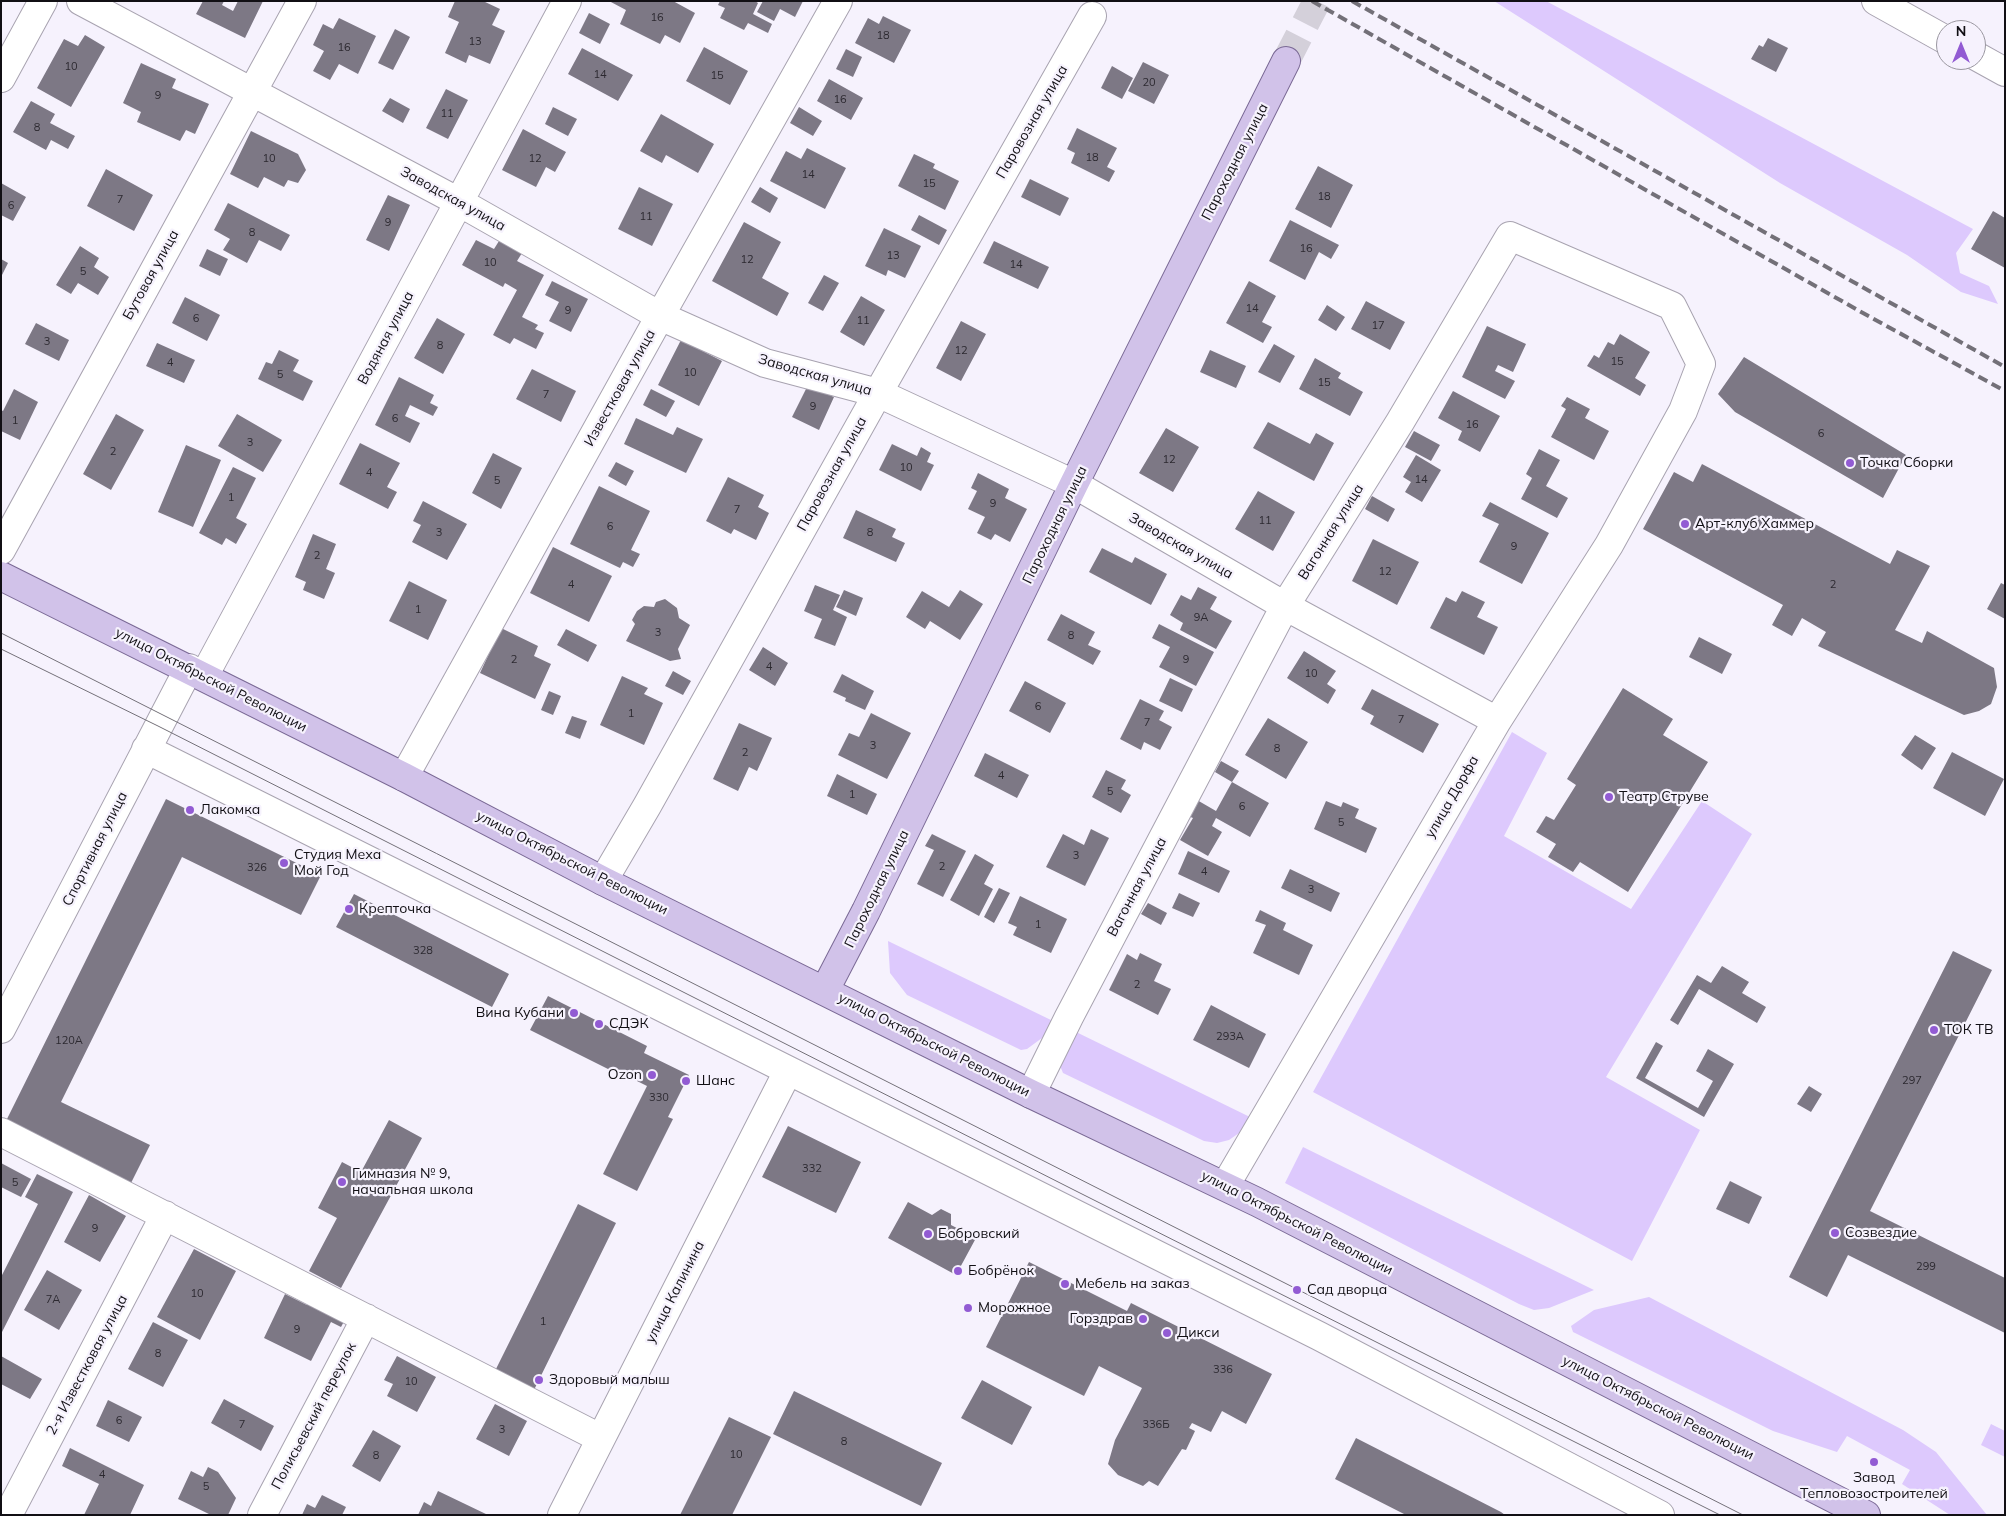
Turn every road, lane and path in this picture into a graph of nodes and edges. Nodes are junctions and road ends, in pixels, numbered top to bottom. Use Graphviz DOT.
graph roads {
  1 [pos="43,1"];
  2 [pos="81,1"];
  3 [pos="302,1"];
  4 [pos="567,1"];
  5 [pos="838,1"];
  6 [pos="1876,1"];
  7 [pos="1092,16"];
  8 [pos="1936,34"];
  9 [pos="1286,61"];
  10 [pos="1986,62"];
  11 [pos="2005,72"];
  12 [pos="1,78"];
  13 [pos="252,92"];
  14 [pos="459,202"];
  15 [pos="660,316"];
  16 [pos="878,393"];
  17 [pos="1682,411"];
  18 [pos="1074,484"];
  19 [pos="1,550"];
  20 [pos="1,576"];
  21 [pos="1284,606"];
  22 [pos="196,672"];
  23 [pos="1497,721"];
  24 [pos="146,749"];
  25 [pos="404,777"];
  26 [pos="604,881"];
  27 [pos="825,990"];
  28 [pos="1,1029"];
  29 [pos="788,1071"];
  30 [pos="1031,1094"];
  31 [pos="1,1132"];
  32 [pos="1225,1186"];
  33 [pos="165,1215"];
  34 [pos="366,1318"];
  35 [pos="600,1438"];
  36 [pos="8,1515"];
  37 [pos="262,1515"];
  38 [pos="562,1515"];
  39 [pos="1660,1515"];
  40 [pos="1866,1515"];
  1 -- 12 [label="street"];
  2 -- 13 [label="street, Заводская улица"];
  3 -- 13 [label="street, Бутовая улица"];
  4 -- 14 [label="street, Водяная улица"];
  5 -- 15 [label="street, Известковая улица"];
  6 -- 8 [label="street"];
  7 -- 16 [label="street, Паровозная улица"];
  9 -- 18 [label="main road, Пароходная улица"];
  10 -- 11 [label="street"];
  13 -- 14 [label="street, Заводская улица"];
  13 -- 19 [label="street, Бутовая улица"];
  14 -- 15 [label="street, Заводская улица"];
  14 -- 22 [label="street, Водяная улица"];
  15 -- 16 [label="street, Заводская улица"];
  15 -- 25 [label="street, Известковая улица"];
  16 -- 18 [label="street, Заводская улица"];
  16 -- 26 [label="street, Паровозная улица"];
  17 -- 21 [label="street, Вагонная улица"];
  17 -- 23 [label="street, улица Дорфа"];
  18 -- 21 [label="street, Заводская улица"];
  18 -- 27 [label="main road, Пароходная улица"];
  20 -- 22 [label="main road, улица Октябрьской Революции"];
  21 -- 23 [label="street, Заводская улица"];
  21 -- 30 [label="street, Вагонная улица"];
  22 -- 24 [label="street, Спортивная улица"];
  22 -- 25 [label="main road, улица Октябрьской Революции"];
  23 -- 32 [label="street, улица Дорфа"];
  24 -- 28 [label="street, Спортивная улица"];
  24 -- 29 [label="street"];
  25 -- 26 [label="main road, улица Октябрьской Революции"];
  26 -- 27 [label="main road, улица Октябрьской Революции"];
  27 -- 30 [label="main road, улица Октябрьской Революции"];
  29 -- 35 [label="street, улица Калинина"];
  29 -- 39 [label="street"];
  30 -- 32 [label="main road, улица Октябрьской Революции"];
  31 -- 33 [label="street"];
  32 -- 40 [label="main road, улица Октябрьской Революции"];
  33 -- 34 [label="street"];
  33 -- 36 [label="street, 2-я Известковая улица"];
  34 -- 35 [label="street"];
  34 -- 37 [label="street, Полисьевский переулок"];
  35 -- 38 [label="street, улица Калинина"];
}
